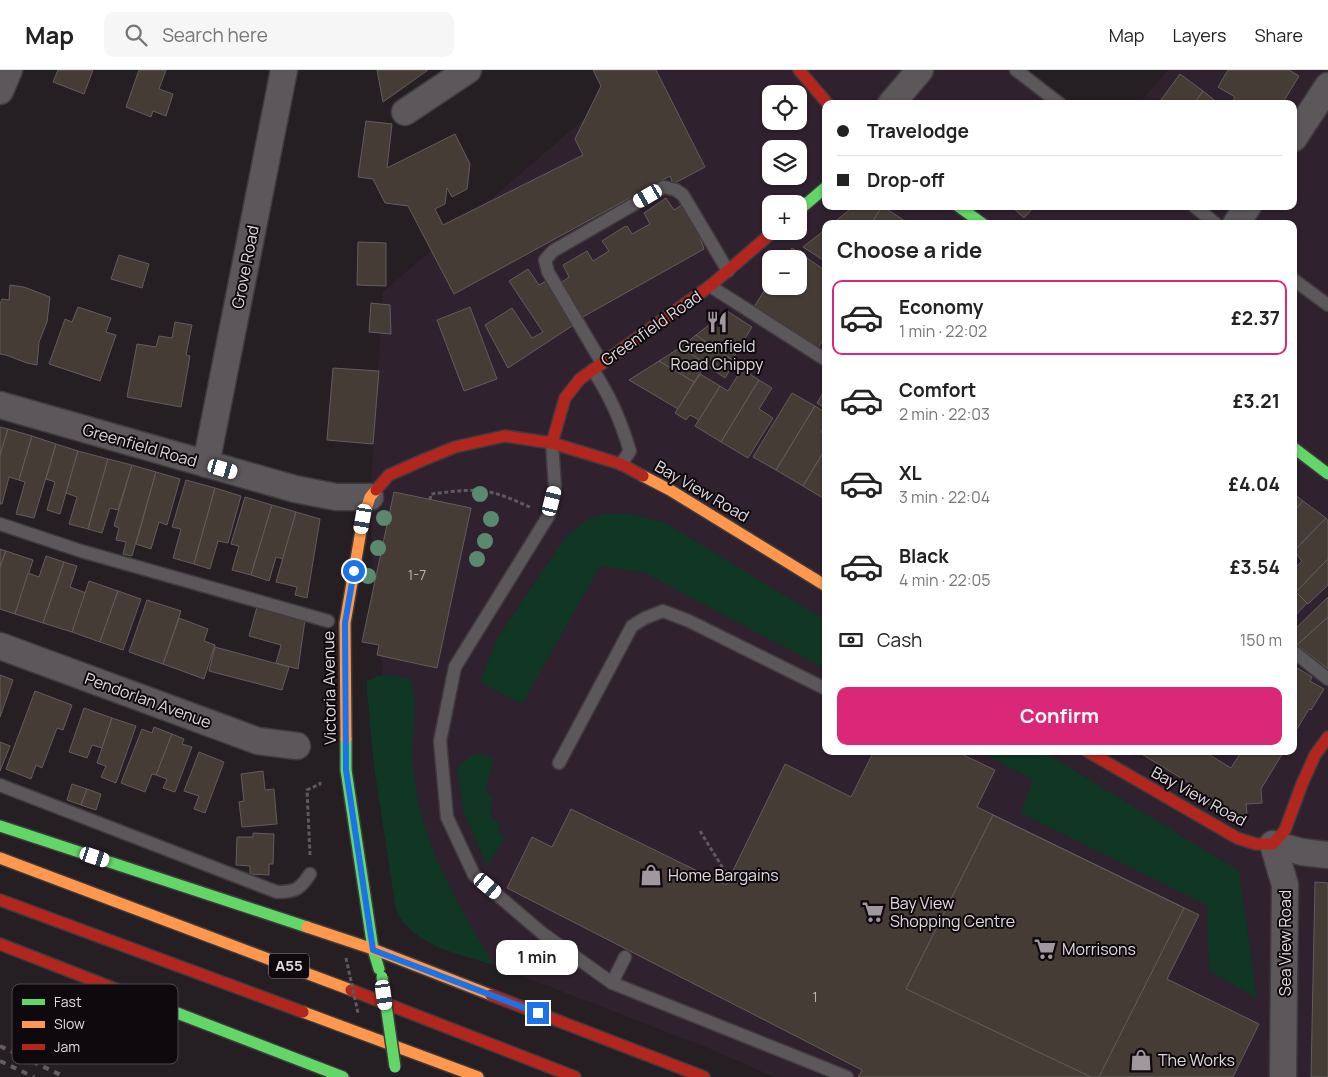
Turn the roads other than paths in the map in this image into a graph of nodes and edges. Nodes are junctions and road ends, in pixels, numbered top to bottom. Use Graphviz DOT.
graph roads {
  1 [pos="9,70"];
  2 [pos="284,70"];
  3 [pos="468,70"];
  4 [pos="799,70"];
  5 [pos="920,70"];
  6 [pos="1016,70"];
  7 [pos="1328,86"];
  8 [pos="0,90"];
  9 [pos="825,100"];
  10 [pos="894,100"];
  11 [pos="1055,100"];
  12 [pos="405,112"];
  13 [pos="1297,133"];
  14 [pos="822,190"];
  15 [pos="807,203"];
  16 [pos="964,210"];
  17 [pos="1199,210"];
  18 [pos="977,220"];
  19 [pos="1211,220"];
  20 [pos="764,240"];
  21 [pos="728,271"];
  22 [pos="1297,282"];
  23 [pos="710,286"];
  24 [pos="1328,305"];
  25 [pos="822,357"];
  26 [pos="597,366"];
  27 [pos="0,404"];
  28 [pos="552,443"];
  29 [pos="1297,450"];
  30 [pos="206,464"];
  31 [pos="621,464"];
  32 [pos="1328,474"];
  33 [pos="370,497"];
  34 [pos="0,524"];
  35 [pos="822,584"];
  36 [pos="328,621"];
  37 [pos="0,646"];
  38 [pos="1297,654"];
  39 [pos="1328,679"];
  40 [pos="822,687"];
  41 [pos="1328,737"];
  42 [pos="297,746"];
  43 [pos="1094,755"];
  44 [pos="558,763"];
  45 [pos="0,785"];
  46 [pos="0,826"];
  47 [pos="1272,844"];
  48 [pos="1328,855"];
  49 [pos="0,858"];
  50 [pos="310,874"];
  51 [pos="0,900"];
  52 [pos="0,944"];
  53 [pos="373,950"];
  54 [pos="625,958"];
  55 [pos="612,983"];
  56 [pos="103,984"];
  57 [pos="178,1013"];
  58 [pos="395,1072"];
  59 [pos="343,1077"];
  60 [pos="478,1077"];
  61 [pos="575,1077"];
  62 [pos="704,1077"];
  63 [pos="847,1077"];
  64 [pos="1283,1077"];
  1 -- 8 [label="street"];
  2 -- 30 [label="street, Grove Road"];
  3 -- 12 [label="street"];
  4 -- 9 [label="main road"];
  5 -- 10 [label="street"];
  6 -- 11 [label="lane"];
  7 -- 13 [label="street"];
  14 -- 15 [label="main road"];
  16 -- 18 [label="main road"];
  17 -- 19 [label="lane"];
  20 -- 21 [label="main road, Greenfield Road"];
  21 -- 23 [label="main road, Greenfield Road"];
  21 -- 26 [label="lane"];
  22 -- 24 [label="lane"];
  23 -- 25 [label="lane"];
  23 -- 26 [label="main road, Greenfield Road"];
  26 -- 28 [label="main road, Greenfield Road"];
  26 -- 31 [label="lane"];
  27 -- 30 [label="street, Greenfield Road"];
  28 -- 31 [label="main road, Bay View Road"];
  28 -- 33 [label="main road, Victoria Avenue"];
  28 -- 55 [label="lane"];
  29 -- 32 [label="main road"];
  30 -- 33 [label="street, Greenfield Road"];
  31 -- 35 [label="main road, Bay View Road"];
  33 -- 53 [label="main road, Victoria Avenue"];
  34 -- 36 [label="lane"];
  37 -- 42 [label="street, Pendorlan Avenue"];
  38 -- 39 [label="lane"];
  40 -- 44 [label="lane"];
  41 -- 47 [label="main road"];
  43 -- 47 [label="main road, Bay View Road"];
  45 -- 50 [label="lane"];
  46 -- 53 [label="main road"];
  47 -- 48 [label="street"];
  47 -- 64 [label="street, Sea View Road"];
  49 -- 61 [label="main road, A55"];
  51 -- 60 [label="main road, A55"];
  52 -- 56 [label="main road"];
  53 -- 58 [label="main road, Victoria Avenue, bridge"];
  53 -- 62 [label="main road"];
  54 -- 55 [label="lane"];
  55 -- 63 [label="lane"];
  57 -- 59 [label="main road"];
}
